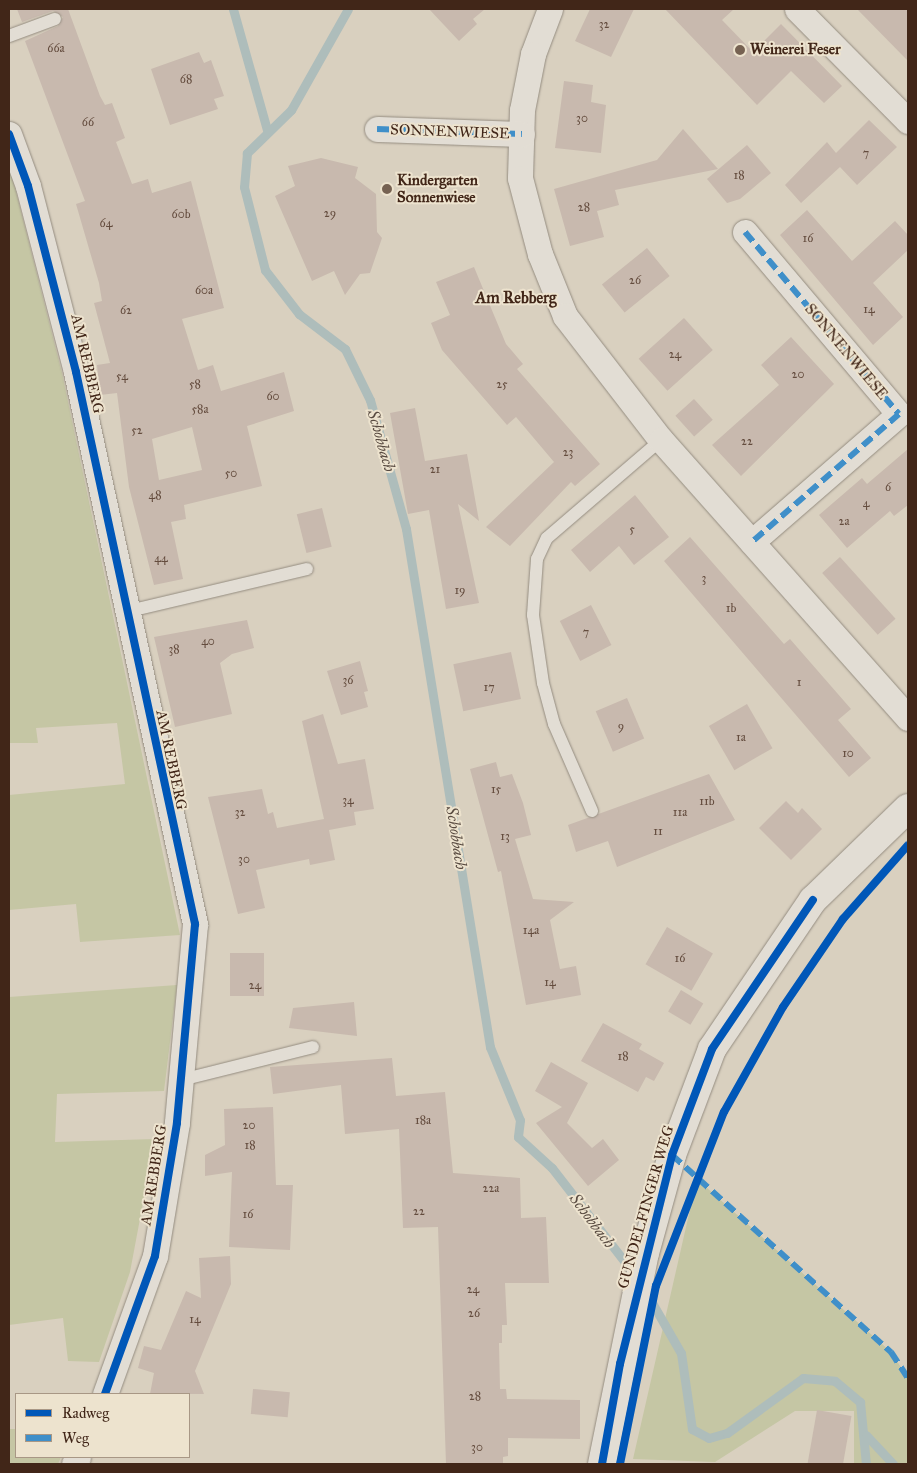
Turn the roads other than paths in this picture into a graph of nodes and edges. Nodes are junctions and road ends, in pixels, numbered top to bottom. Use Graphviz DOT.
graph roads {
  1 [pos="550,9"];
  2 [pos="797,9"];
  3 [pos="56,19"];
  4 [pos="9,36"];
  5 [pos="908,121"];
  6 [pos="378,130"];
  7 [pos="9,134"];
  8 [pos="522,134"];
  9 [pos="744,232"];
  10 [pos="661,440"];
  11 [pos="752,542"];
  12 [pos="307,569"];
  13 [pos="125,612"];
  14 [pos="908,718"];
  15 [pos="908,808"];
  16 [pos="592,811"];
  17 [pos="313,1047"];
  18 [pos="181,1080"];
  19 [pos="105,1393"];
  20 [pos="602,1464"];
  1 -- 8 [label="street, SONNENWIESE"];
  2 -- 5 [label="street"];
  3 -- 4 [label="lane"];
  6 -- 8 [label="street, SONNENWIESE"];
  7 -- 13 [label="street, AM REBBERG"];
  8 -- 10 [label="street, SONNENWIESE"];
  9 -- 11 [label="street, SONNENWIESE"];
  10 -- 11 [label="street, SONNENWIESE"];
  10 -- 16 [label="lane"];
  11 -- 14 [label="street, SONNENWIESE"];
  12 -- 13 [label="lane"];
  13 -- 18 [label="street, AM REBBERG"];
  15 -- 20 [label="street, GUNDELFINGER WEG"];
  17 -- 18 [label="lane"];
  18 -- 19 [label="street, AM REBBERG"];
}
